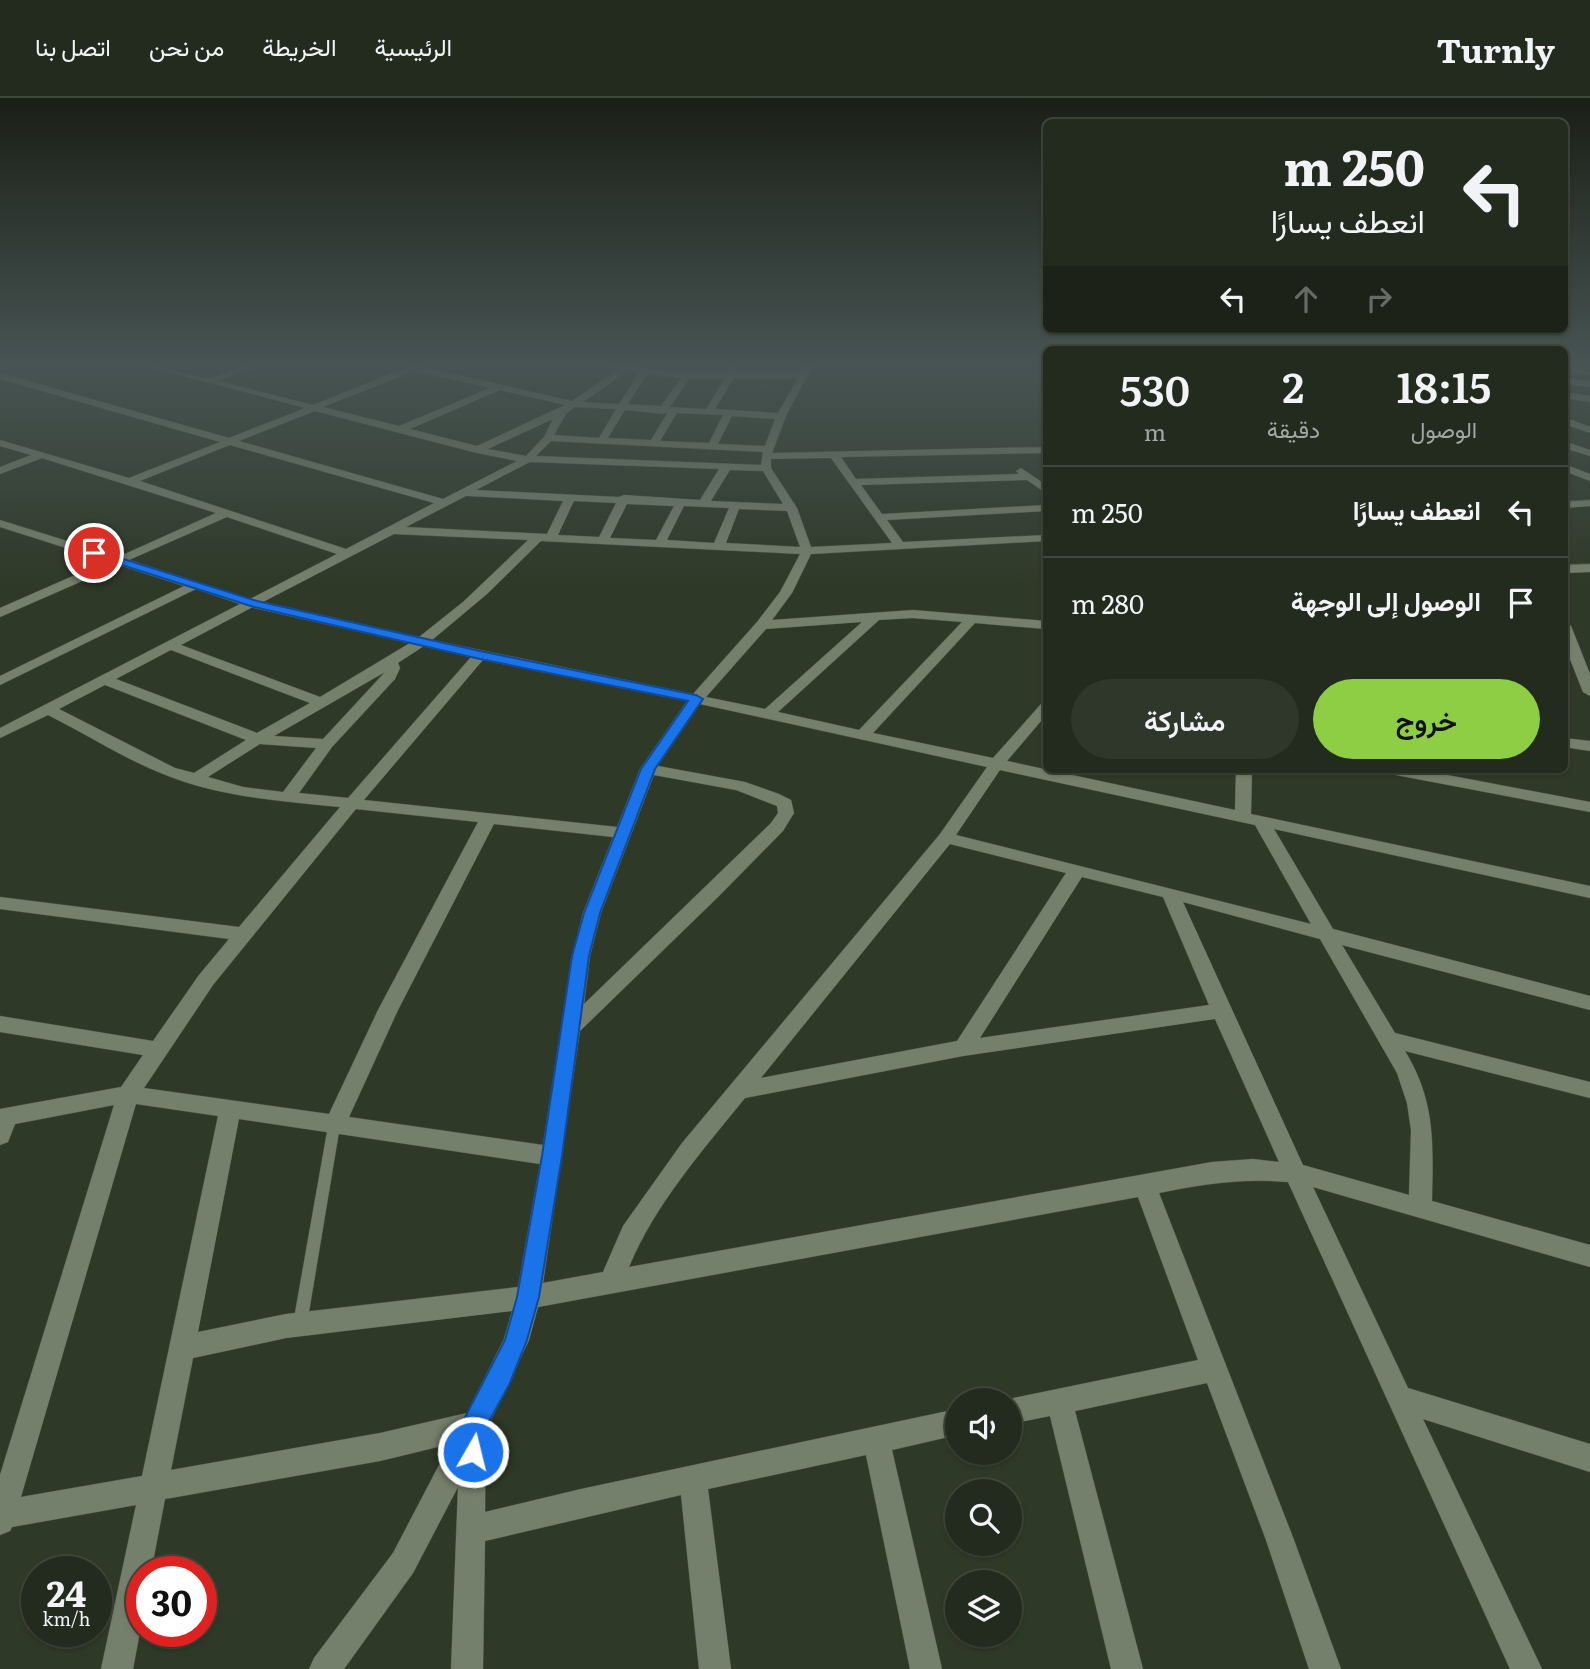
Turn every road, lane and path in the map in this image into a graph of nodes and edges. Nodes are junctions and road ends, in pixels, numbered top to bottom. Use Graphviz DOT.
graph roads {
  1 [pos="211,436"];
  2 [pos="245,436"];
  3 [pos="424,436"];
  4 [pos="506,436"];
  5 [pos="604,436"];
  6 [pos="657,436"];
  7 [pos="717,436"];
  8 [pos="774,436"];
  9 [pos="548,438"];
  10 [pos="602,440"];
  11 [pos="231,442"];
  12 [pos="0,443"];
  13 [pos="654,443"];
  14 [pos="712,446"];
  15 [pos="1568,446"];
  16 [pos="477,450"];
  17 [pos="1043,450"];
  18 [pos="992,452"];
  19 [pos="833,454"];
  20 [pos="1590,454"];
  21 [pos="38,456"];
  22 [pos="766,458"];
  23 [pos="528,459"];
  24 [pos="1568,459"];
  25 [pos="726,467"];
  26 [pos="1568,469"];
  27 [pos="0,471"];
  28 [pos="1030,477"];
  29 [pos="1590,478"];
  30 [pos="130,481"];
  31 [pos="852,482"];
  32 [pos="1043,488"];
  33 [pos="465,493"];
  34 [pos="571,496"];
  35 [pos="624,498"];
  36 [pos="681,502"];
  37 [pos="445,503"];
  38 [pos="704,503"];
  39 [pos="1590,503"];
  40 [pos="736,504"];
  41 [pos="1568,505"];
  42 [pos="791,508"];
  43 [pos="1043,508"];
  44 [pos="226,513"];
  45 [pos="881,517"];
  46 [pos="0,523"];
  47 [pos="392,530"];
  48 [pos="545,536"];
  49 [pos="1043,538"];
  50 [pos="603,540"];
  51 [pos="660,543"];
  52 [pos="719,545"];
  53 [pos="900,546"];
  54 [pos="807,551"];
  55 [pos="346,553"];
  56 [pos="118,561"];
  57 [pos="1590,568"];
  58 [pos="1568,569"];
  59 [pos="195,585"];
  60 [pos="254,604"];
  61 [pos="0,613"];
  62 [pos="877,615"];
  63 [pos="973,618"];
  64 [pos="762,625"];
  65 [pos="1043,625"];
  66 [pos="422,641"];
  67 [pos="171,646"];
  68 [pos="1570,650"];
  69 [pos="1590,653"];
  70 [pos="480,655"];
  71 [pos="391,661"];
  72 [pos="106,680"];
  73 [pos="0,681"];
  74 [pos="1590,692"];
  75 [pos="696,699"];
  76 [pos="320,702"];
  77 [pos="49,710"];
  78 [pos="1043,710"];
  79 [pos="768,714"];
  80 [pos="0,734"];
  81 [pos="862,735"];
  82 [pos="258,739"];
  83 [pos="1568,743"];
  84 [pos="327,744"];
  85 [pos="1590,746"];
  86 [pos="996,764"];
  87 [pos="648,769"];
  88 [pos="1245,773"];
  89 [pos="1412,773"];
  90 [pos="194,780"];
  91 [pos="286,799"];
  92 [pos="351,805"];
  93 [pos="1590,807"];
  94 [pos="489,818"];
  95 [pos="1253,820"];
  96 [pos="625,833"];
  97 [pos="946,838"];
  98 [pos="1077,869"];
  99 [pos="1590,892"];
  100 [pos="1170,893"];
  101 [pos="0,903"];
  102 [pos="244,934"];
  103 [pos="1328,934"];
  104 [pos="1590,1003"];
  105 [pos="1221,1011"];
  106 [pos="0,1024"];
  107 [pos="570,1029"];
  108 [pos="1388,1038"];
  109 [pos="963,1048"];
  110 [pos="160,1050"];
  111 [pos="741,1090"];
  112 [pos="1590,1090"];
  113 [pos="128,1094"];
  114 [pos="231,1107"];
  115 [pos="2,1124"];
  116 [pos="334,1126"];
  117 [pos="552,1156"];
  118 [pos="1297,1173"];
  119 [pos="1145,1186"];
  120 [pos="1420,1208"];
  121 [pos="1590,1256"];
  122 [pos="610,1283"];
  123 [pos="528,1297"];
  124 [pos="300,1324"];
  125 [pos="182,1348"];
  126 [pos="1216,1369"];
  127 [pos="1400,1399"];
  128 [pos="1059,1400"];
  129 [pos="1022,1408"];
  130 [pos="473,1425"];
  131 [pos="945,1425"];
  132 [pos="876,1440"];
  133 [pos="1590,1458"];
  134 [pos="693,1480"];
  135 [pos="153,1490"];
  136 [pos="1,1517"];
  137 [pos="471,1530"];
  138 [pos="117,1669"];
  139 [pos="325,1669"];
  140 [pos="467,1669"];
  141 [pos="715,1669"];
  142 [pos="926,1669"];
  143 [pos="1127,1669"];
  144 [pos="1325,1669"];
  145 [pos="1526,1669"];
  1 -- 11 [label="street"];
  2 -- 11 [label="street"];
  3 -- 16 [label="street"];
  4 -- 16 [label="street"];
  5 -- 10 [label="street"];
  6 -- 13 [label="street"];
  7 -- 14 [label="street"];
  8 -- 22 [label="street"];
  9 -- 10 [label="street"];
  9 -- 23 [label="street"];
  10 -- 13 [label="street"];
  11 -- 30 [label="street"];
  11 -- 37 [label="street"];
  12 -- 21 [label="street"];
  13 -- 14 [label="street"];
  14 -- 22 [label="street"];
  15 -- 20 [label="street"];
  16 -- 23 [label="street"];
  17 -- 18 [label="street"];
  18 -- 19 [label="street"];
  18 -- 28 [label="street"];
  19 -- 22 [label="street"];
  19 -- 31 [label="street"];
  20 -- 24 [label="street"];
  21 -- 27 [label="street"];
  21 -- 30 [label="street"];
  22 -- 25 [label="street"];
  22 -- 42 [label="street"];
  23 -- 25 [label="street"];
  23 -- 33 [label="street"];
  25 -- 38 [label="street"];
  26 -- 29 [label="street"];
  28 -- 31 [label="street"];
  28 -- 32 [label="street"];
  30 -- 44 [label="street"];
  31 -- 45 [label="street"];
  33 -- 34 [label="street"];
  33 -- 37 [label="street"];
  34 -- 35 [label="street"];
  34 -- 48 [label="street"];
  35 -- 36 [label="street"];
  35 -- 50 [label="street"];
  36 -- 38 [label="street"];
  36 -- 51 [label="street"];
  37 -- 47 [label="street"];
  38 -- 40 [label="street"];
  39 -- 41 [label="street"];
  40 -- 42 [label="street"];
  40 -- 52 [label="street"];
  42 -- 54 [label="street"];
  43 -- 45 [label="street"];
  44 -- 55 [label="street"];
  44 -- 56 [label="street"];
  45 -- 53 [label="street"];
  46 -- 56 [label="street"];
  47 -- 48 [label="street"];
  47 -- 55 [label="street"];
  48 -- 50 [label="street"];
  48 -- 66 [label="street"];
  49 -- 53 [label="street"];
  50 -- 51 [label="street"];
  51 -- 52 [label="street"];
  52 -- 54 [label="street"];
  53 -- 54 [label="street"];
  54 -- 64 [label="street"];
  55 -- 60 [label="street"];
  56 -- 59 [label="street"];
  56 -- 61 [label="street"];
  57 -- 58 [label="street"];
  59 -- 60 [label="street"];
  59 -- 73 [label="street"];
  60 -- 66 [label="street"];
  60 -- 67 [label="street"];
  62 -- 63 [label="street"];
  62 -- 64 [label="street"];
  62 -- 79 [label="street"];
  63 -- 65 [label="street"];
  63 -- 81 [label="street"];
  64 -- 75 [label="street"];
  66 -- 70 [label="street"];
  66 -- 71 [label="street"];
  67 -- 72 [label="street"];
  67 -- 76 [label="street"];
  68 -- 69 [label="street"];
  68 -- 74 [label="street"];
  70 -- 75 [label="street"];
  70 -- 92 [label="street"];
  71 -- 76 [label="street"];
  71 -- 84 [label="street"];
  72 -- 77 [label="street"];
  72 -- 82 [label="street"];
  75 -- 79 [label="street"];
  75 -- 87 [label="street"];
  76 -- 82 [label="street"];
  77 -- 80 [label="street"];
  77 -- 90 [label="street"];
  78 -- 86 [label="street"];
  79 -- 81 [label="street"];
  81 -- 86 [label="street"];
  82 -- 84 [label="street"];
  82 -- 90 [label="street"];
  83 -- 85 [label="street"];
  84 -- 91 [label="street"];
  86 -- 95 [label="street"];
  86 -- 97 [label="street"];
  87 -- 96 [label="street"];
  87 -- 107 [label="street"];
  88 -- 95 [label="street"];
  89 -- 93 [label="street"];
  90 -- 91 [label="street"];
  91 -- 92 [label="street"];
  92 -- 94 [label="street"];
  92 -- 102 [label="street"];
  94 -- 96 [label="street"];
  94 -- 116 [label="street"];
  95 -- 99 [label="street"];
  95 -- 103 [label="street"];
  96 -- 107 [label="street"];
  97 -- 98 [label="street"];
  97 -- 111 [label="street"];
  98 -- 100 [label="street"];
  98 -- 109 [label="street"];
  100 -- 103 [label="street"];
  100 -- 105 [label="street"];
  101 -- 102 [label="street"];
  102 -- 110 [label="street"];
  103 -- 104 [label="street"];
  103 -- 108 [label="street"];
  105 -- 109 [label="street"];
  105 -- 118 [label="street"];
  106 -- 110 [label="street"];
  107 -- 117 [label="street"];
  108 -- 112 [label="street"];
  108 -- 120 [label="street"];
  109 -- 111 [label="street"];
  110 -- 113 [label="street"];
  111 -- 122 [label="street"];
  113 -- 114 [label="street"];
  113 -- 115 [label="street"];
  113 -- 136 [label="street"];
  114 -- 116 [label="street"];
  114 -- 125 [label="street"];
  116 -- 117 [label="street"];
  116 -- 124 [label="lane"];
  117 -- 123 [label="street"];
  118 -- 119 [label="street"];
  118 -- 120 [label="street"];
  118 -- 127 [label="street"];
  119 -- 122 [label="street"];
  119 -- 126 [label="street"];
  120 -- 121 [label="street"];
  122 -- 123 [label="street"];
  123 -- 124 [label="street"];
  123 -- 130 [label="street"];
  124 -- 125 [label="street"];
  125 -- 135 [label="street"];
  126 -- 128 [label="street"];
  126 -- 144 [label="street"];
  127 -- 133 [label="street"];
  127 -- 145 [label="street"];
  128 -- 129 [label="street"];
  128 -- 143 [label="street"];
  130 -- 135 [label="street"];
  130 -- 137 [label="street"];
  130 -- 139 [label="street"];
  131 -- 132 [label="street"];
  132 -- 134 [label="street"];
  132 -- 142 [label="street"];
  134 -- 137 [label="street"];
  134 -- 141 [label="street"];
  135 -- 136 [label="street"];
  135 -- 138 [label="street"];
  137 -- 140 [label="street"];
}
